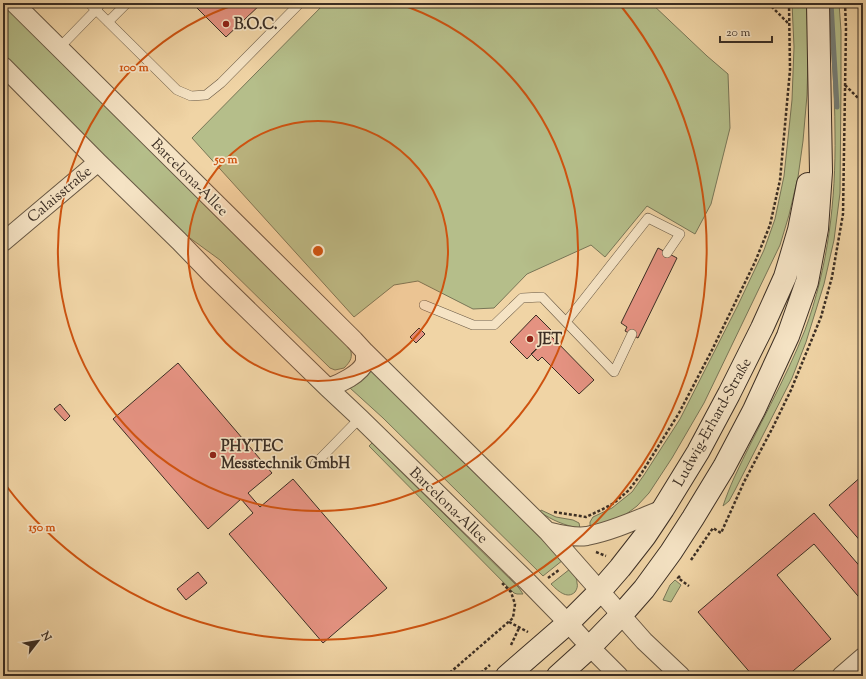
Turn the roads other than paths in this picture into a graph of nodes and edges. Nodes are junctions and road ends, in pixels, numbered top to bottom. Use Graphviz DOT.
graph roads {
  1 [pos="14,3"];
  2 [pos="89,3"];
  3 [pos="127,3"];
  4 [pos="300,3"];
  5 [pos="818,3"];
  6 [pos="99,7"];
  7 [pos="108,22"];
  8 [pos="59,48"];
  9 [pos="3,66"];
  10 [pos="820,113"];
  11 [pos="98,162"];
  12 [pos="3,242"];
  13 [pos="667,253"];
  14 [pos="424,305"];
  15 [pos="566,322"];
  16 [pos="632,334"];
  17 [pos="365,352"];
  18 [pos="328,388"];
  19 [pos="360,418"];
  20 [pos="315,464"];
  21 [pos="663,509"];
  22 [pos="547,531"];
  23 [pos="600,590"];
  24 [pos="622,614"];
  25 [pos="568,623"];
  26 [pos="590,647"];
  27 [pos="863,657"];
  28 [pos="507,676"];
  29 [pos="558,676"];
  30 [pos="619,676"];
  31 [pos="681,676"];
  32 [pos="841,676"];
  1 -- 8 [label="street, Barcelona-Allee"];
  2 -- 6 [label="lane"];
  3 -- 7 [label="lane"];
  4 -- 7 [label="lane"];
  5 -- 10 [label="main road, Ludwig-Erhard-Straße"];
  6 -- 7 [label="lane"];
  6 -- 8 [label="lane"];
  8 -- 17 [label="street, Barcelona-Allee"];
  9 -- 11 [label="street, Barcelona-Allee"];
  10 -- 21 [label="main road, Ludwig-Erhard-Straße"];
  10 -- 24 [label="main road, Ludwig-Erhard-Straße"];
  11 -- 12 [label="street, Calaisstraße"];
  11 -- 18 [label="street, Barcelona-Allee"];
  13 -- 15 [label="lane"];
  14 -- 15 [label="lane"];
  15 -- 16 [label="lane"];
  17 -- 18 [label="street"];
  17 -- 22 [label="street, Barcelona-Allee"];
  18 -- 19 [label="street, Barcelona-Allee"];
  19 -- 20 [label="lane"];
  19 -- 25 [label="street, Barcelona-Allee"];
  21 -- 22 [label="street"];
  21 -- 23 [label="main road, Ludwig-Erhard-Straße"];
  22 -- 23 [label="street, Barcelona-Allee"];
  23 -- 24 [label="street, Barcelona-Allee"];
  23 -- 25 [label="main road, Ludwig-Erhard-Straße"];
  24 -- 26 [label="main road, Ludwig-Erhard-Straße"];
  24 -- 31 [label="street, Barcelona-Allee"];
  25 -- 26 [label="street, Barcelona-Allee"];
  25 -- 28 [label="main road, Ludwig-Erhard-Straße"];
  26 -- 29 [label="main road, Ludwig-Erhard-Straße"];
  26 -- 30 [label="street, Barcelona-Allee"];
  27 -- 32 [label="street"];
}
